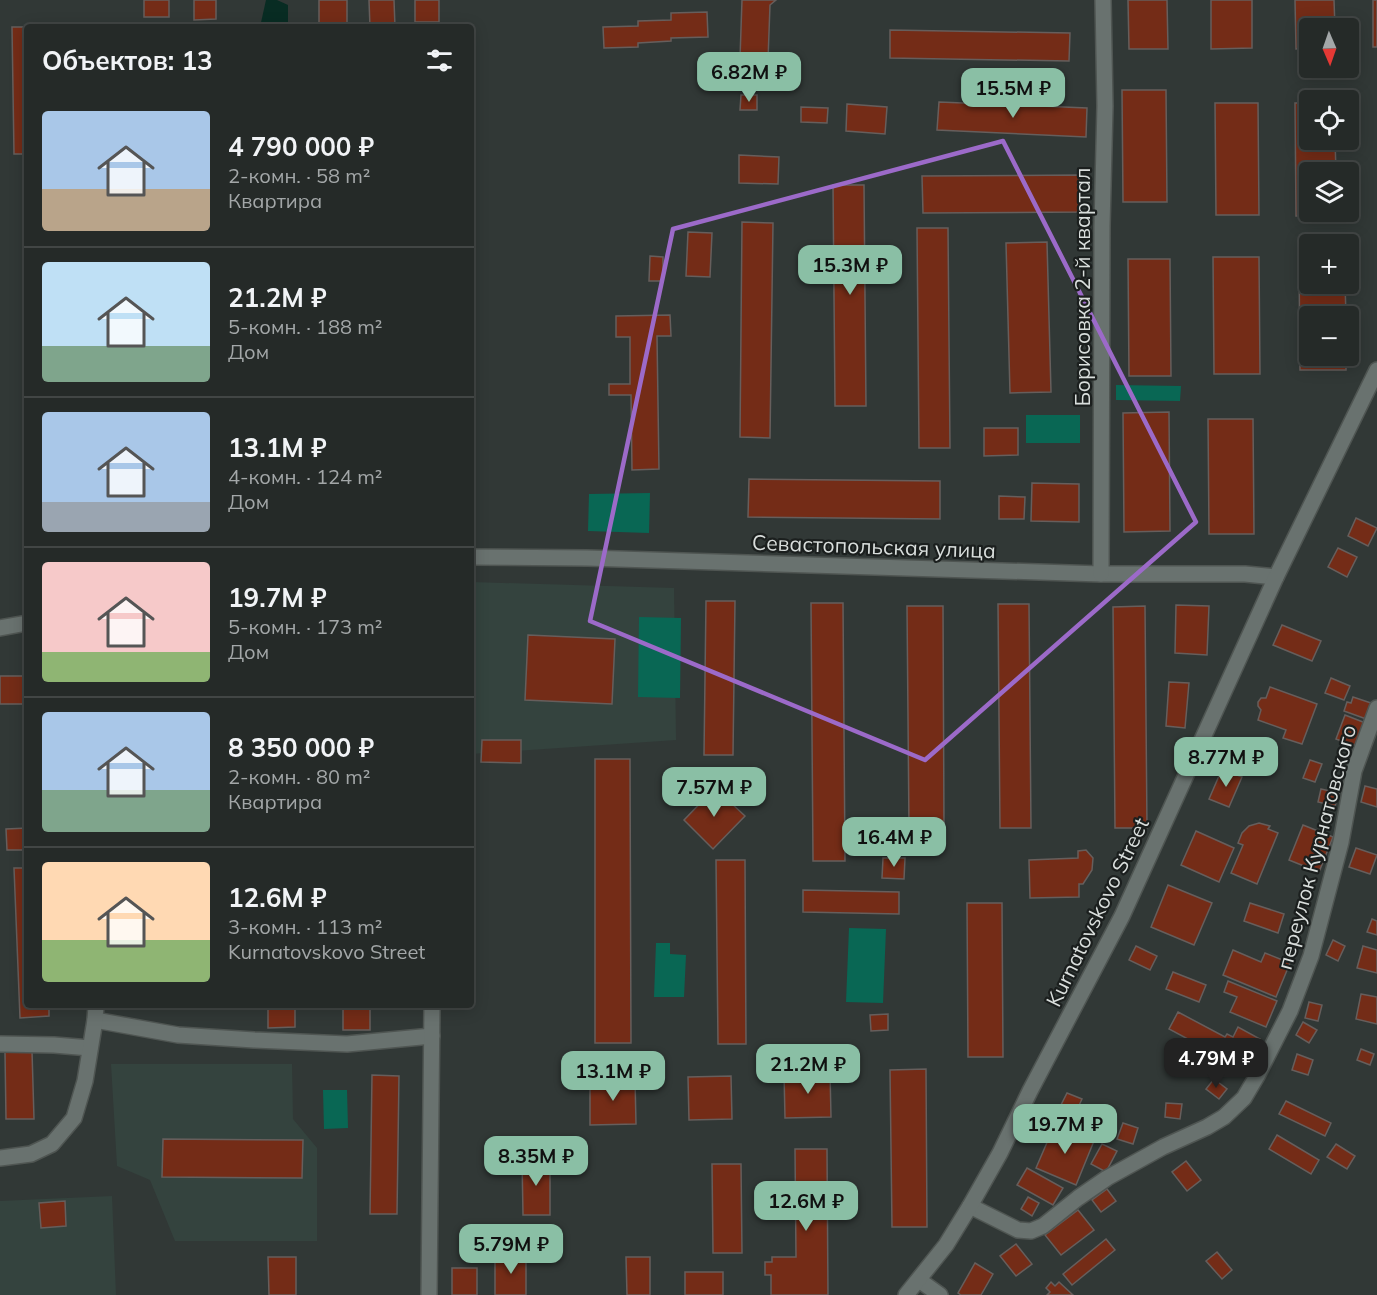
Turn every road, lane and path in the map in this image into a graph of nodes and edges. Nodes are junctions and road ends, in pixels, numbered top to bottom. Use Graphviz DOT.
graph roads {
  1 [pos="1103,0"];
  2 [pos="1376,373"];
  3 [pos="474,557"];
  4 [pos="1101,574"];
  5 [pos="1276,577"];
  6 [pos="24,624"];
  7 [pos="0,628"];
  8 [pos="1377,708"];
  9 [pos="432,1008"];
  10 [pos="96,1012"];
  11 [pos="432,1036"];
  12 [pos="0,1044"];
  13 [pos="90,1048"];
  14 [pos="0,1158"];
  15 [pos="970,1206"];
  16 [pos="920,1280"];
  17 [pos="429,1295"];
  18 [pos="906,1295"];
  19 [pos="940,1295"];
  1 -- 4 [label="street, Борисовка 2-й квартал"];
  2 -- 5 [label="street, Kurnatovskovo Street"];
  3 -- 4 [label="street, Севастопольская улица"];
  4 -- 5 [label="street, Севастопольская улица"];
  5 -- 15 [label="street, Kurnatovskovo Street"];
  6 -- 7 [label="street"];
  8 -- 15 [label="street, переулок Курнатовского"];
  9 -- 11 [label="street"];
  10 -- 11 [label="street"];
  10 -- 13 [label="street"];
  11 -- 17 [label="street"];
  12 -- 13 [label="street"];
  13 -- 14 [label="street"];
  15 -- 16 [label="street, Kurnatovskovo Street"];
  16 -- 18 [label="street, Kurnatovskovo Street"];
  16 -- 19 [label="street"];
}
